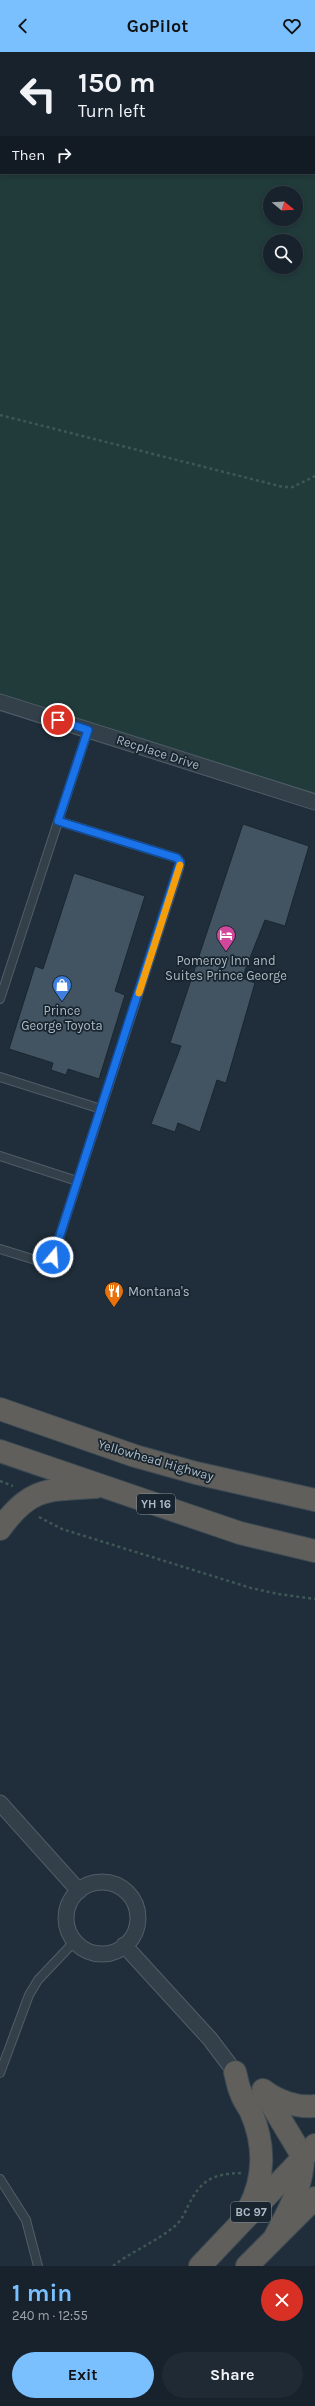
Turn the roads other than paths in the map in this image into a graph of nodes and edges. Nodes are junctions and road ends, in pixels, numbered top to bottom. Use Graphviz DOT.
graph roads {
  1 [pos="0,702"];
  2 [pos="88,730"];
  3 [pos="315,802"];
  4 [pos="58,821"];
  5 [pos="0,999"];
  6 [pos="0,1077"];
  7 [pos="101,1109"];
  8 [pos="0,1156"];
  9 [pos="77,1182"];
  10 [pos="0,1248"];
  11 [pos="0,1409"];
  12 [pos="0,1451"];
  13 [pos="106,1486"];
  14 [pos="315,1500"];
  15 [pos="0,1529"];
  16 [pos="315,1551"];
  17 [pos="0,1803"];
  18 [pos="79,1891"];
  19 [pos="74,1942"];
  20 [pos="124,1945"];
  21 [pos="235,2072"];
  22 [pos="0,2073"];
  23 [pos="264,2092"];
  24 [pos="315,2106"];
  25 [pos="309,2151"];
  26 [pos="0,2179"];
  27 [pos="315,2198"];
  28 [pos="242,2222"];
  29 [pos="276,2235"];
  30 [pos="38,2266"];
  31 [pos="200,2266"];
  32 [pos="246,2266"];
  1 -- 2 [label="street, Recplace Drive"];
  2 -- 3 [label="street, Recplace Drive"];
  2 -- 4 [label="lane"];
  4 -- 5 [label="lane"];
  4 -- 7 [label="lane"];
  6 -- 7 [label="lane"];
  7 -- 9 [label="lane"];
  8 -- 9 [label="lane"];
  9 -- 10 [label="lane"];
  11 -- 14 [label="highway, Yellowhead Highway"];
  12 -- 13 [label="highway, YH 16"];
  13 -- 15 [label="highway"];
  13 -- 16 [label="highway, YH 16"];
  17 -- 18 [label="street"];
  18 -- 19 [label="street"];
  18 -- 20 [label="street"];
  19 -- 20 [label="street"];
  19 -- 22 [label="lane"];
  20 -- 21 [label="street"];
  21 -- 23 [label="highway"];
  21 -- 28 [label="highway"];
  23 -- 24 [label="highway"];
  23 -- 25 [label="highway"];
  25 -- 28 [label="highway, BC 97"];
  25 -- 29 [label="highway"];
  26 -- 30 [label="lane"];
  27 -- 29 [label="highway, BC 97"];
  28 -- 31 [label="highway, BC 97"];
  29 -- 32 [label="highway, BC 97"];
}
